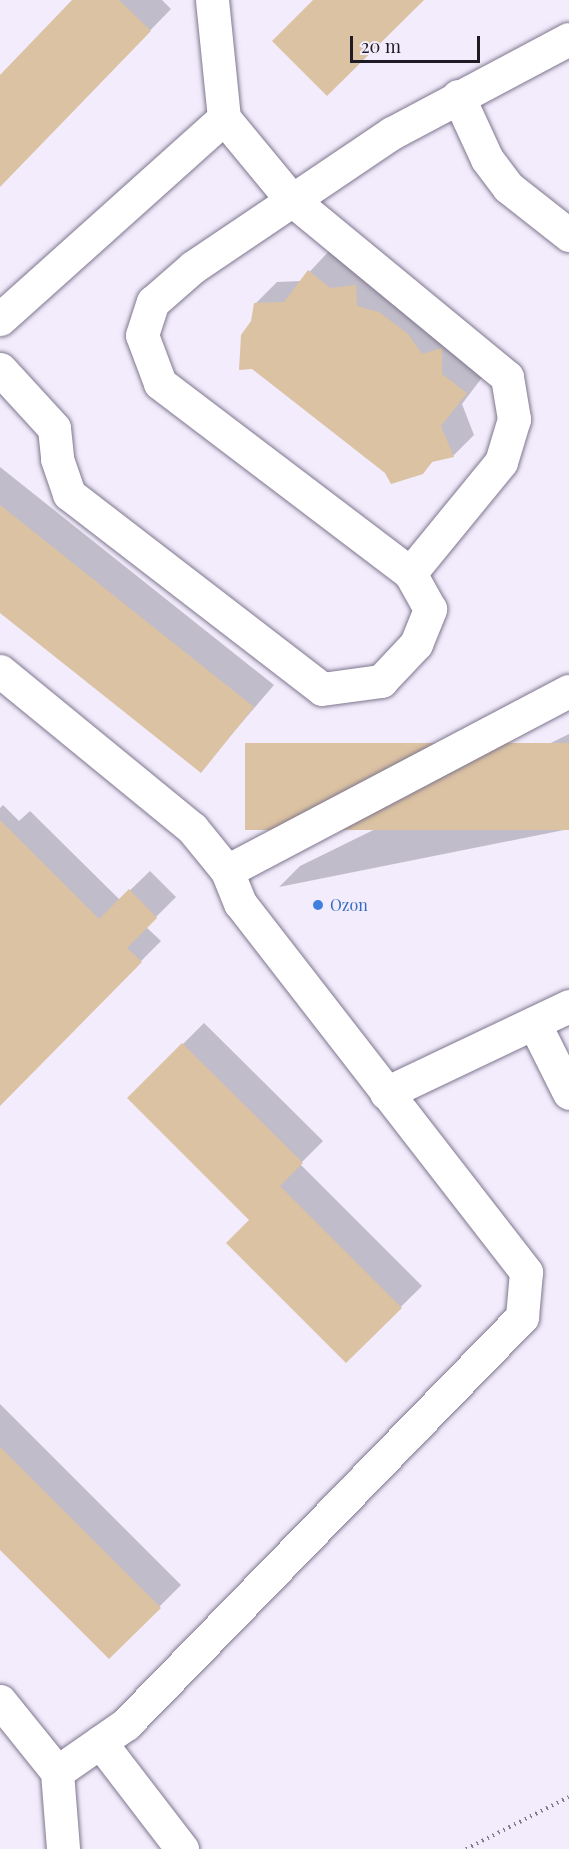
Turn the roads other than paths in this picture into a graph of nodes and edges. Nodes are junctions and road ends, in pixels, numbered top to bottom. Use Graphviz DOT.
graph roads {
  1 [pos="212,0"];
  2 [pos="569,39"];
  3 [pos="458,96"];
  4 [pos="224,118"];
  5 [pos="291,199"];
  6 [pos="569,235"];
  7 [pos="0,319"];
  8 [pos="0,369"];
  9 [pos="410,573"];
  10 [pos="0,671"];
  11 [pos="569,691"];
  12 [pos="227,871"];
  13 [pos="569,1006"];
  14 [pos="534,1023"];
  15 [pos="386,1093"];
  16 [pos="569,1093"];
  17 [pos="0,1701"];
  18 [pos="100,1743"];
  19 [pos="57,1772"];
  20 [pos="63,1849"];
  21 [pos="182,1849"];
  1 -- 4 [label="lane"];
  2 -- 3 [label="lane"];
  3 -- 5 [label="lane"];
  3 -- 6 [label="lane"];
  4 -- 5 [label="lane"];
  4 -- 7 [label="lane"];
  5 -- 9 [label="lane"];
  5 -- 9 [label="lane"];
  8 -- 9 [label="lane"];
  10 -- 12 [label="lane"];
  11 -- 12 [label="lane"];
  12 -- 15 [label="lane"];
  13 -- 14 [label="lane"];
  14 -- 15 [label="lane"];
  14 -- 16 [label="lane"];
  15 -- 18 [label="lane"];
  17 -- 19 [label="lane"];
  18 -- 19 [label="lane"];
  18 -- 21 [label="lane"];
  19 -- 20 [label="lane"];
}
